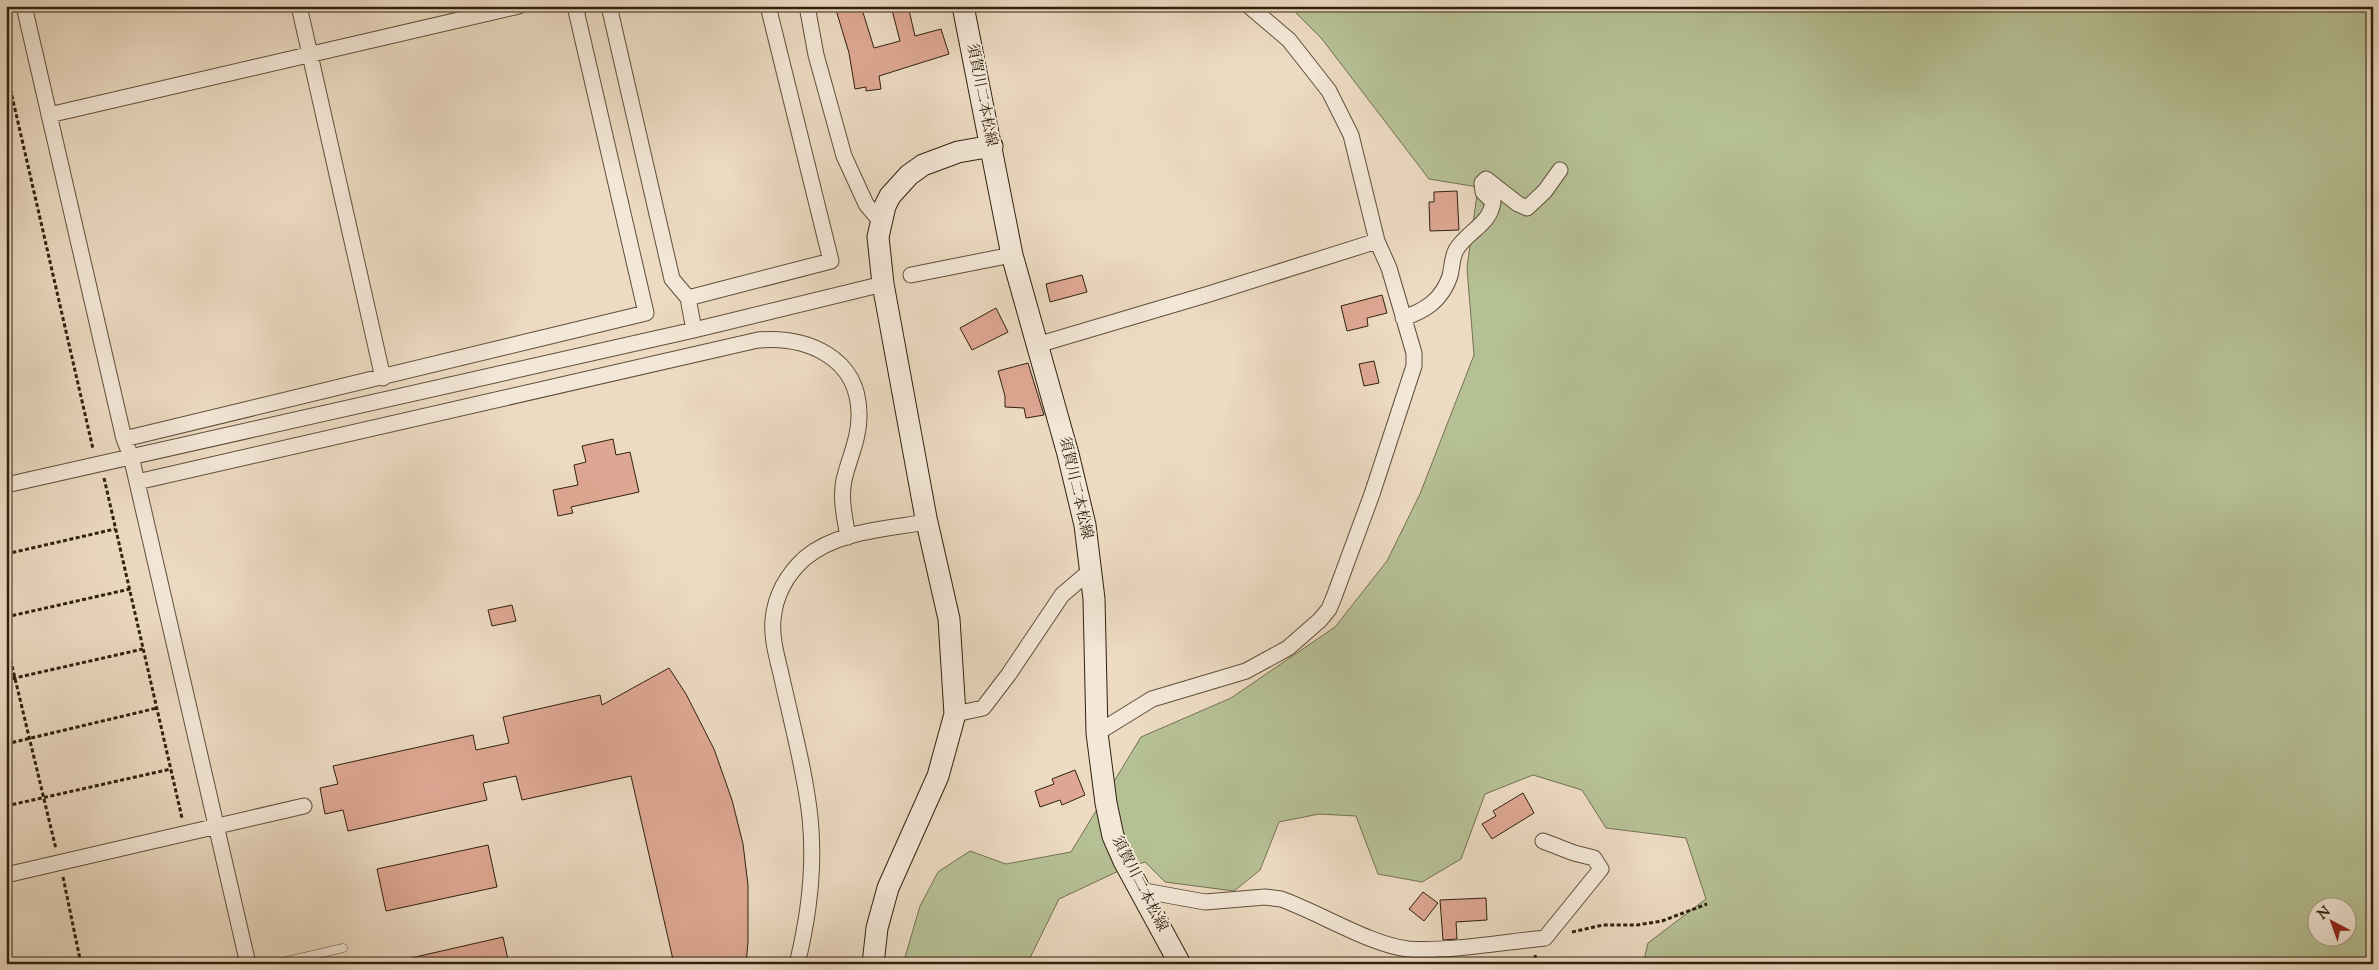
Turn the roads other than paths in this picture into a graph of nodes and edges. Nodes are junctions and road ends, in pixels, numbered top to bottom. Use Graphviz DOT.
graph roads {
  1 [pos="24,6"];
  2 [pos="300,6"];
  3 [pos="519,6"];
  4 [pos="575,6"];
  5 [pos="610,6"];
  6 [pos="768,6"];
  7 [pos="806,6"];
  8 [pos="963,6"];
  9 [pos="1249,6"];
  10 [pos="310,54"];
  11 [pos="49,115"];
  12 [pos="992,146"];
  13 [pos="1560,170"];
  14 [pos="882,222"];
  15 [pos="1378,241"];
  16 [pos="1012,255"];
  17 [pos="912,275"];
  18 [pos="883,284"];
  19 [pos="688,298"];
  20 [pos="1403,318"];
  21 [pos="694,330"];
  22 [pos="1037,345"];
  23 [pos="383,378"];
  24 [pos="124,439"];
  25 [pos="132,456"];
  26 [pos="137,482"];
  27 [pos="6,484"];
  28 [pos="927,522"];
  29 [pos="848,537"];
  30 [pos="1090,571"];
  31 [pos="955,714"];
  32 [pos="1097,733"];
  33 [pos="304,806"];
  34 [pos="216,826"];
  35 [pos="1543,841"];
  36 [pos="6,875"];
  37 [pos="1139,890"];
  38 [pos="343,948"];
  39 [pos="248,964"];
  40 [pos="274,964"];
  41 [pos="797,964"];
  42 [pos="873,964"];
  43 [pos="1180,964"];
  1 -- 11 [label="street"];
  2 -- 10 [label="street"];
  3 -- 10 [label="street"];
  4 -- 23 [label="street"];
  5 -- 19 [label="street"];
  6 -- 19 [label="street"];
  7 -- 14 [label="street"];
  8 -- 12 [label="main road, 須賀川二本松線"];
  9 -- 15 [label="street"];
  10 -- 11 [label="street"];
  10 -- 23 [label="street"];
  11 -- 24 [label="street"];
  12 -- 14 [label="main road"];
  12 -- 16 [label="main road, 須賀川二本松線"];
  13 -- 20 [label="street"];
  14 -- 18 [label="main road"];
  15 -- 20 [label="street"];
  15 -- 22 [label="street"];
  16 -- 17 [label="street"];
  16 -- 22 [label="main road, 須賀川二本松線"];
  18 -- 21 [label="street"];
  18 -- 28 [label="main road"];
  19 -- 21 [label="street"];
  20 -- 32 [label="street"];
  21 -- 25 [label="street"];
  22 -- 30 [label="main road, 須賀川二本松線"];
  23 -- 24 [label="street"];
  24 -- 25 [label="street"];
  25 -- 26 [label="street"];
  25 -- 27 [label="street"];
  26 -- 29 [label="street"];
  26 -- 34 [label="street"];
  28 -- 29 [label="street"];
  28 -- 31 [label="main road"];
  29 -- 41 [label="street"];
  30 -- 31 [label="street"];
  30 -- 32 [label="main road, 須賀川二本松線"];
  31 -- 42 [label="main road"];
  32 -- 37 [label="main road, 須賀川二本松線"];
  33 -- 34 [label="street"];
  34 -- 36 [label="street"];
  34 -- 39 [label="street"];
  35 -- 37 [label="street"];
  37 -- 43 [label="main road, 須賀川二本松線"];
  38 -- 40 [label="lane"];
}
